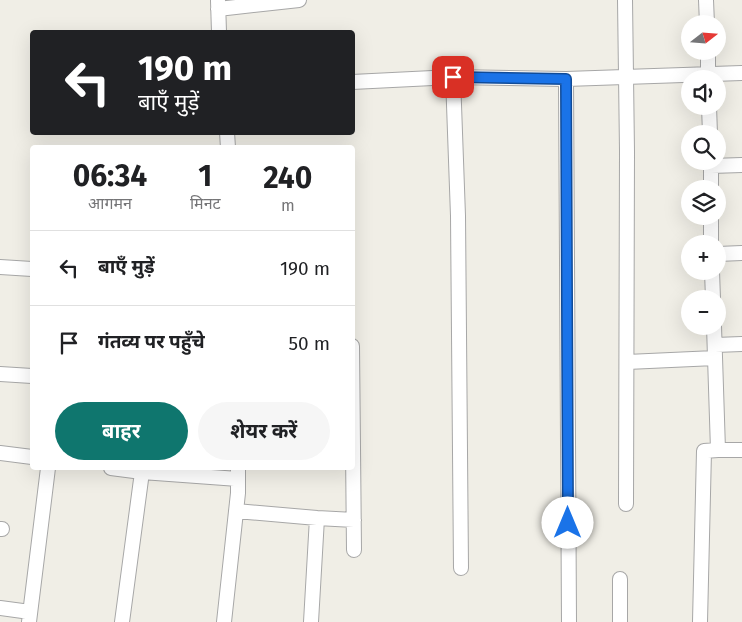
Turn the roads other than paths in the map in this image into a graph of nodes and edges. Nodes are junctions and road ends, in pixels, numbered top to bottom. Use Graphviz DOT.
graph roads {
  1 [pos="299,0"];
  2 [pos="625,0"];
  3 [pos="706,0"];
  4 [pos="218,5"];
  5 [pos="707,15"];
  6 [pos="219,30"];
  7 [pos="742,73"];
  8 [pos="726,74"];
  9 [pos="626,76"];
  10 [pos="681,76"];
  11 [pos="453,77"];
  12 [pos="566,79"];
  13 [pos="355,82"];
  14 [pos="726,164"];
  15 [pos="742,165"];
  16 [pos="742,253"];
  17 [pos="726,254"];
  18 [pos="0,266"];
  19 [pos="30,269"];
  20 [pos="714,335"];
  21 [pos="742,344"];
  22 [pos="715,352"];
  23 [pos="627,362"];
  24 [pos="0,374"];
  25 [pos="30,376"];
  26 [pos="718,450"];
  27 [pos="742,450"];
  28 [pos="0,452"];
  29 [pos="30,457"];
  30 [pos="48,470"];
  31 [pos="126,470"];
  32 [pos="354,470"];
  33 [pos="142,472"];
  34 [pos="238,473"];
  35 [pos="626,504"];
  36 [pos="236,511"];
  37 [pos="317,518"];
  38 [pos="354,520"];
  39 [pos="354,550"];
  40 [pos="461,568"];
  41 [pos="620,579"];
  42 [pos="0,608"];
  43 [pos="29,617"];
  44 [pos="122,622"];
  45 [pos="224,622"];
  46 [pos="311,622"];
  47 [pos="569,622"];
  48 [pos="620,622"];
  49 [pos="700,622"];
  1 -- 4 [label="street"];
  2 -- 9 [label="street"];
  3 -- 5 [label="street"];
  4 -- 6 [label="street"];
  7 -- 8 [label="street"];
  9 -- 10 [label="street"];
  9 -- 12 [label="street"];
  9 -- 23 [label="street"];
  11 -- 12 [label="street"];
  11 -- 13 [label="street"];
  11 -- 40 [label="street"];
  12 -- 47 [label="street"];
  14 -- 15 [label="street"];
  16 -- 17 [label="street"];
  18 -- 19 [label="street"];
  20 -- 22 [label="street"];
  21 -- 22 [label="street"];
  22 -- 23 [label="street"];
  22 -- 26 [label="street"];
  23 -- 35 [label="street"];
  24 -- 25 [label="street"];
  26 -- 27 [label="street"];
  26 -- 49 [label="street"];
  28 -- 29 [label="street"];
  30 -- 43 [label="street"];
  31 -- 33 [label="street"];
  32 -- 38 [label="street"];
  33 -- 34 [label="street"];
  33 -- 44 [label="street"];
  34 -- 36 [label="street"];
  36 -- 37 [label="street"];
  36 -- 45 [label="street"];
  37 -- 38 [label="street"];
  37 -- 46 [label="street"];
  38 -- 39 [label="street"];
  41 -- 48 [label="street"];
  42 -- 43 [label="street"];
}
